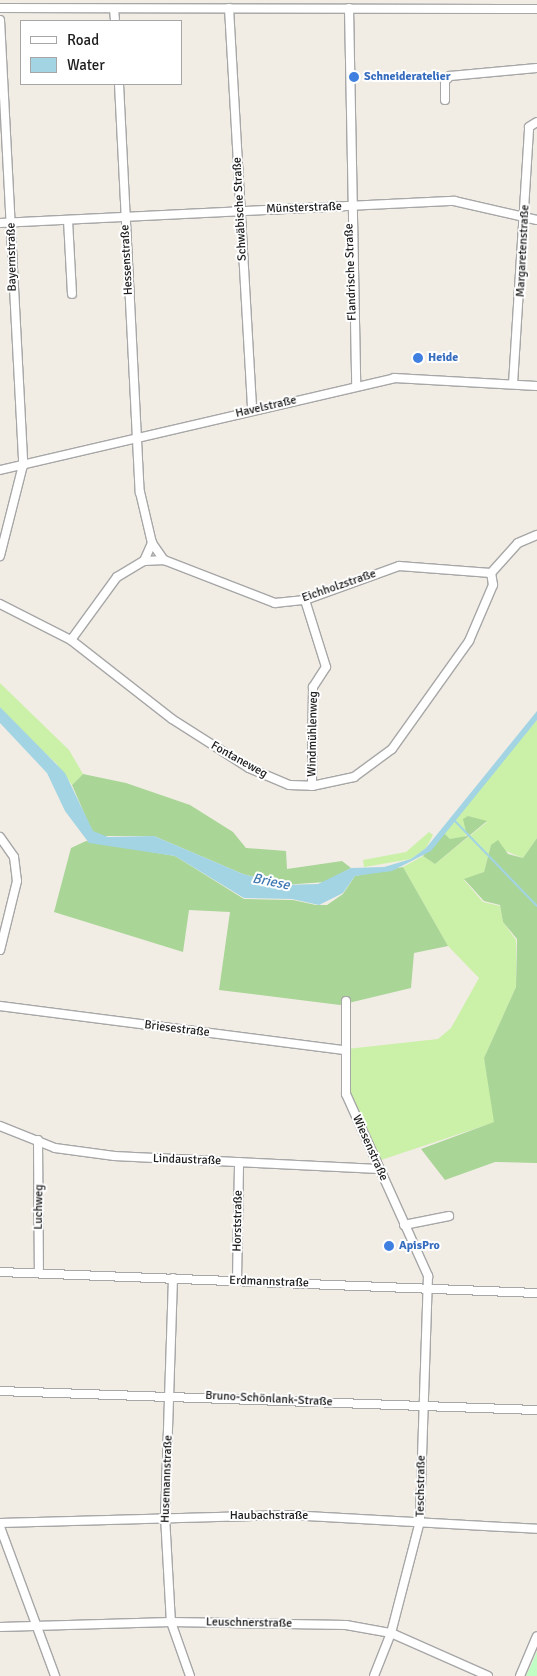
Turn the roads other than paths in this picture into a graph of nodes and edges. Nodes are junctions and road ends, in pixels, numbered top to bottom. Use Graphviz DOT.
graph roads {
  1 [pos="444,0"];
  2 [pos="6,5"];
  3 [pos="229,8"];
  4 [pos="348,8"];
  5 [pos="114,9"];
  6 [pos="445,9"];
  7 [pos="537,9"];
  8 [pos="0,20"];
  9 [pos="115,20"];
  10 [pos="537,68"];
  11 [pos="119,85"];
  12 [pos="445,100"];
  13 [pos="537,122"];
  14 [pos="352,206"];
  15 [pos="239,211"];
  16 [pos="126,216"];
  17 [pos="68,220"];
  18 [pos="525,220"];
  19 [pos="537,220"];
  20 [pos="0,223"];
  21 [pos="12,223"];
  22 [pos="72,294"];
  23 [pos="513,384"];
  24 [pos="356,386"];
  25 [pos="537,386"];
  26 [pos="252,410"];
  27 [pos="137,436"];
  28 [pos="23,465"];
  29 [pos="0,470"];
  30 [pos="537,535"];
  31 [pos="152,543"];
  32 [pos="0,556"];
  33 [pos="164,560"];
  34 [pos="144,561"];
  35 [pos="491,573"];
  36 [pos="304,600"];
  37 [pos="0,604"];
  38 [pos="71,640"];
  39 [pos="312,786"];
  40 [pos="0,837"];
  41 [pos="0,950"];
  42 [pos="346,1001"];
  43 [pos="0,1006"];
  44 [pos="344,1050"];
  45 [pos="0,1126"];
  46 [pos="38,1140"];
  47 [pos="239,1162"];
  48 [pos="379,1169"];
  49 [pos="449,1216"];
  50 [pos="404,1225"];
  51 [pos="0,1272"];
  52 [pos="39,1273"];
  53 [pos="173,1278"];
  54 [pos="236,1280"];
  55 [pos="427,1289"];
  56 [pos="537,1293"];
  57 [pos="0,1391"];
  58 [pos="170,1394"];
  59 [pos="422,1406"];
  60 [pos="537,1410"];
  61 [pos="165,1516"];
  62 [pos="420,1521"];
  63 [pos="0,1523"];
  64 [pos="0,1527"];
  65 [pos="537,1529"];
  66 [pos="171,1622"];
  67 [pos="37,1625"];
  68 [pos="0,1627"];
  69 [pos="391,1632"];
  70 [pos="537,1636"];
  71 [pos="55,1676"];
  72 [pos="190,1676"];
  73 [pos="374,1676"];
  74 [pos="488,1676"];
  75 [pos="520,1676"];
  1 -- 6 [label="street"];
  2 -- 5 [label="street"];
  3 -- 4 [label="street"];
  3 -- 5 [label="street"];
  3 -- 15 [label="street, Schwäbische Straße"];
  4 -- 6 [label="street"];
  4 -- 14 [label="street, Flandrische Straße"];
  5 -- 9 [label="street"];
  6 -- 7 [label="street"];
  8 -- 21 [label="street, Bayernstraße"];
  10 -- 12 [label="street"];
  11 -- 16 [label="street, Hessenstraße"];
  13 -- 18 [label="street, Margaretenstraße"];
  14 -- 15 [label="street, Münsterstraße"];
  14 -- 18 [label="street, Münsterstraße"];
  14 -- 24 [label="street, Flandrische Straße"];
  15 -- 16 [label="street, Münsterstraße"];
  15 -- 26 [label="street, Schwäbische Straße"];
  16 -- 17 [label="street, Münsterstraße"];
  16 -- 27 [label="street, Hessenstraße"];
  17 -- 21 [label="street, Münsterstraße"];
  17 -- 22 [label="street"];
  18 -- 19 [label="street, Münsterstraße"];
  18 -- 23 [label="street, Margaretenstraße"];
  20 -- 21 [label="street, Münsterstraße"];
  21 -- 28 [label="street, Bayernstraße"];
  23 -- 24 [label="street, Havelstraße"];
  23 -- 25 [label="street, Havelstraße"];
  24 -- 26 [label="street, Havelstraße"];
  26 -- 27 [label="street, Havelstraße"];
  27 -- 28 [label="street, Havelstraße"];
  27 -- 31 [label="street"];
  28 -- 29 [label="street, Havelstraße"];
  28 -- 32 [label="street, Bayernstraße"];
  30 -- 35 [label="street"];
  31 -- 33 [label="street"];
  31 -- 34 [label="street"];
  33 -- 34 [label="street, Eichholzstraße"];
  33 -- 36 [label="street, Eichholzstraße"];
  34 -- 38 [label="street, Eichholzstraße"];
  35 -- 36 [label="street, Eichholzstraße"];
  35 -- 39 [label="street, Fontaneweg"];
  36 -- 39 [label="street, Windmühlenweg"];
  37 -- 38 [label="street, Fontaneweg"];
  38 -- 39 [label="street, Fontaneweg"];
  40 -- 41 [label="street"];
  42 -- 44 [label="street, Wiesenstraße"];
  43 -- 44 [label="street, Briesestraße"];
  44 -- 48 [label="street, Wiesenstraße"];
  45 -- 46 [label="street, Lindaustraße"];
  46 -- 47 [label="street, Lindaustraße"];
  46 -- 52 [label="street, Luchweg"];
  47 -- 48 [label="street, Lindaustraße"];
  47 -- 54 [label="street, Horststraße"];
  48 -- 50 [label="street, Wiesenstraße"];
  49 -- 50 [label="street"];
  50 -- 55 [label="street, Wiesenstraße"];
  51 -- 52 [label="street, Erdmannstraße"];
  52 -- 53 [label="street, Erdmannstraße"];
  53 -- 54 [label="street, Erdmannstraße"];
  53 -- 58 [label="street, Husemannstraße"];
  54 -- 55 [label="street, Erdmannstraße"];
  55 -- 56 [label="street, Erdmannstraße"];
  55 -- 59 [label="street, Teschstraße"];
  57 -- 58 [label="street, Bruno-Schönlank-Straße"];
  58 -- 59 [label="street, Bruno-Schönlank-Straße"];
  58 -- 61 [label="street, Husemannstraße"];
  59 -- 60 [label="street, Bruno-Schönlank-Straße"];
  59 -- 62 [label="street, Teschstraße"];
  61 -- 62 [label="street, Haubachstraße"];
  61 -- 63 [label="street, Haubachstraße"];
  61 -- 66 [label="street, Husemannstraße"];
  62 -- 65 [label="street, Haubachstraße"];
  62 -- 69 [label="street, Teschstraße"];
  64 -- 67 [label="street"];
  66 -- 67 [label="street, Leuschnerstraße"];
  66 -- 69 [label="street, Leuschnerstraße"];
  66 -- 72 [label="street, Husemannstraße"];
  67 -- 68 [label="street, Leuschnerstraße"];
  67 -- 71 [label="street"];
  69 -- 73 [label="street, Teschstraße"];
  69 -- 74 [label="street, Leuschnerstraße"];
  70 -- 75 [label="street"];
}
